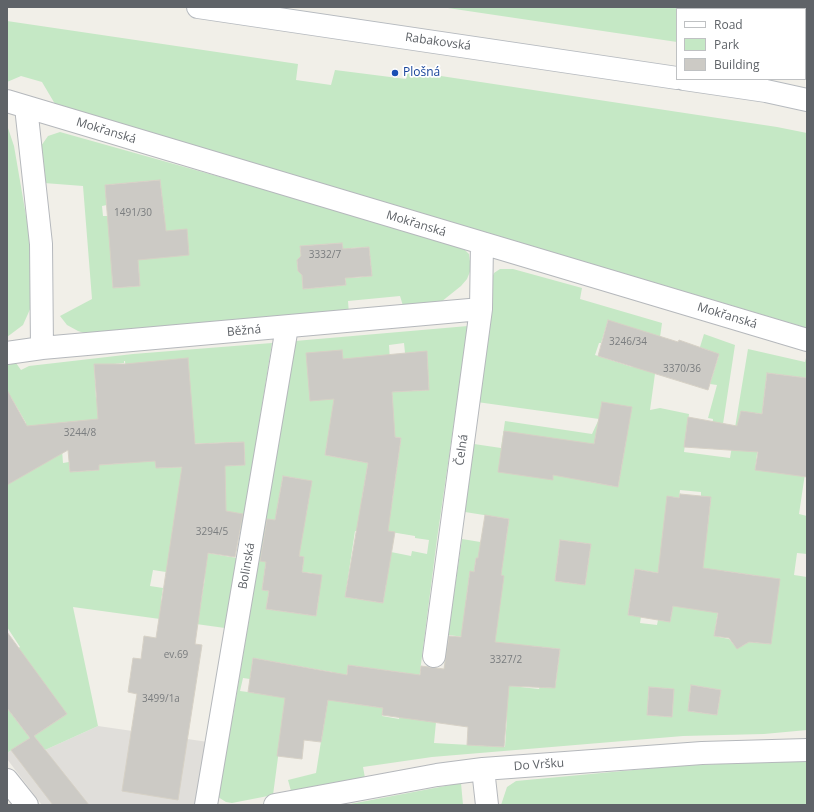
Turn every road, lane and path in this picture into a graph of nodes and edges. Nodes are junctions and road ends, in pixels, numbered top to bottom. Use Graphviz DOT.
graph roads {
  1 [pos="198,7"];
  2 [pos="676,78"];
  3 [pos="690,80"];
  4 [pos="807,100"];
  5 [pos="16,104"];
  6 [pos="482,243"];
  7 [pos="481,309"];
  8 [pos="287,327"];
  9 [pos="807,340"];
  10 [pos="42,348"];
  11 [pos="7,354"];
  12 [pos="434,656"];
  13 [pos="807,750"];
  14 [pos="484,770"];
  15 [pos="7,780"];
  16 [pos="27,805"];
  17 [pos="206,805"];
  18 [pos="275,805"];
  19 [pos="486,805"];
  1 -- 2 [label="street, Rabakovská"];
  3 -- 4 [label="street"];
  5 -- 6 [label="street, Mokřanská"];
  5 -- 10 [label="street, Mokřanská"];
  6 -- 7 [label="street, Čelná"];
  6 -- 9 [label="street, Mokřanská"];
  7 -- 8 [label="street, Běžná"];
  7 -- 12 [label="street, Čelná"];
  8 -- 10 [label="street, Běžná"];
  8 -- 17 [label="street, Bolinská"];
  10 -- 11 [label="street, Běžná"];
  13 -- 14 [label="street, Do Vršku"];
  14 -- 18 [label="street, Do Vršku"];
  14 -- 19 [label="street"];
  15 -- 16 [label="street"];
}
